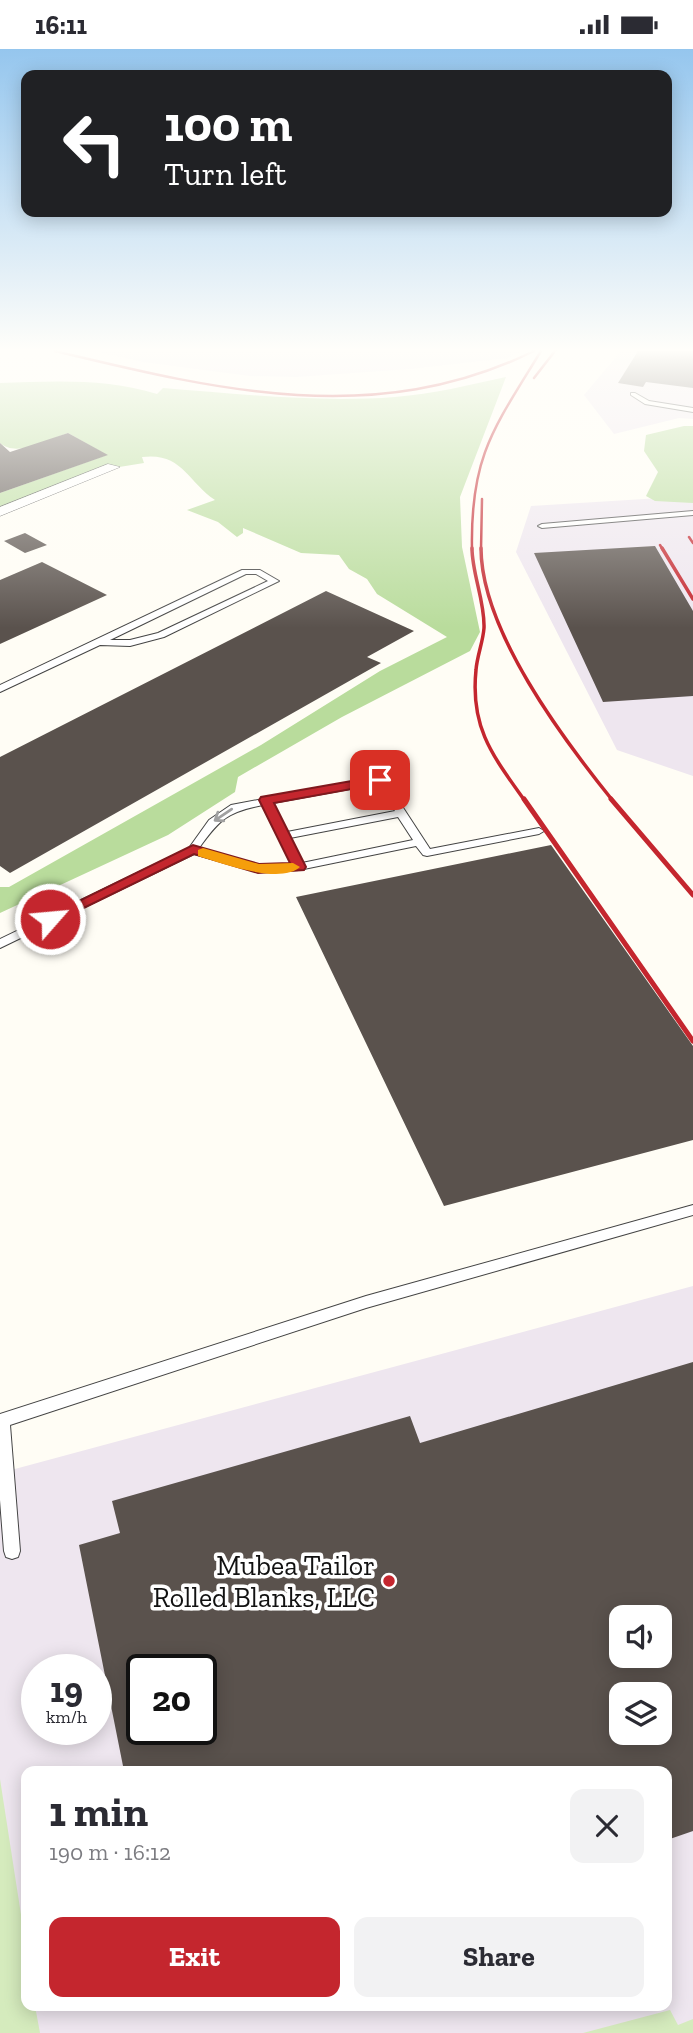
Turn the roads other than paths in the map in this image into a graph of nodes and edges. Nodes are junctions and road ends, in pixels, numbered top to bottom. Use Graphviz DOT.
graph roads {
  1 [pos="113,467"];
  2 [pos="0,512"];
  3 [pos="693,513"];
  4 [pos="542,526"];
  5 [pos="99,642"];
  6 [pos="0,689"];
  7 [pos="266,800"];
  8 [pos="402,813"];
  9 [pos="539,831"];
  10 [pos="284,836"];
  11 [pos="419,842"];
  12 [pos="193,850"];
  13 [pos="299,867"];
  14 [pos="0,944"];
  15 [pos="693,1210"];
  16 [pos="1,1421"];
  17 [pos="12,1551"];
  1 -- 2 [label="street"];
  3 -- 4 [label="lane"];
  5 -- 5 [label="lane"];
  5 -- 6 [label="lane"];
  7 -- 8 [label="lane"];
  7 -- 10 [label="lane"];
  7 -- 12 [label="lane, one-way"];
  8 -- 10 [label="lane"];
  8 -- 11 [label="lane"];
  9 -- 11 [label="lane"];
  10 -- 13 [label="lane"];
  11 -- 13 [label="lane"];
  12 -- 13 [label="lane"];
  12 -- 14 [label="lane"];
  15 -- 16 [label="lane"];
  16 -- 17 [label="lane"];
}
